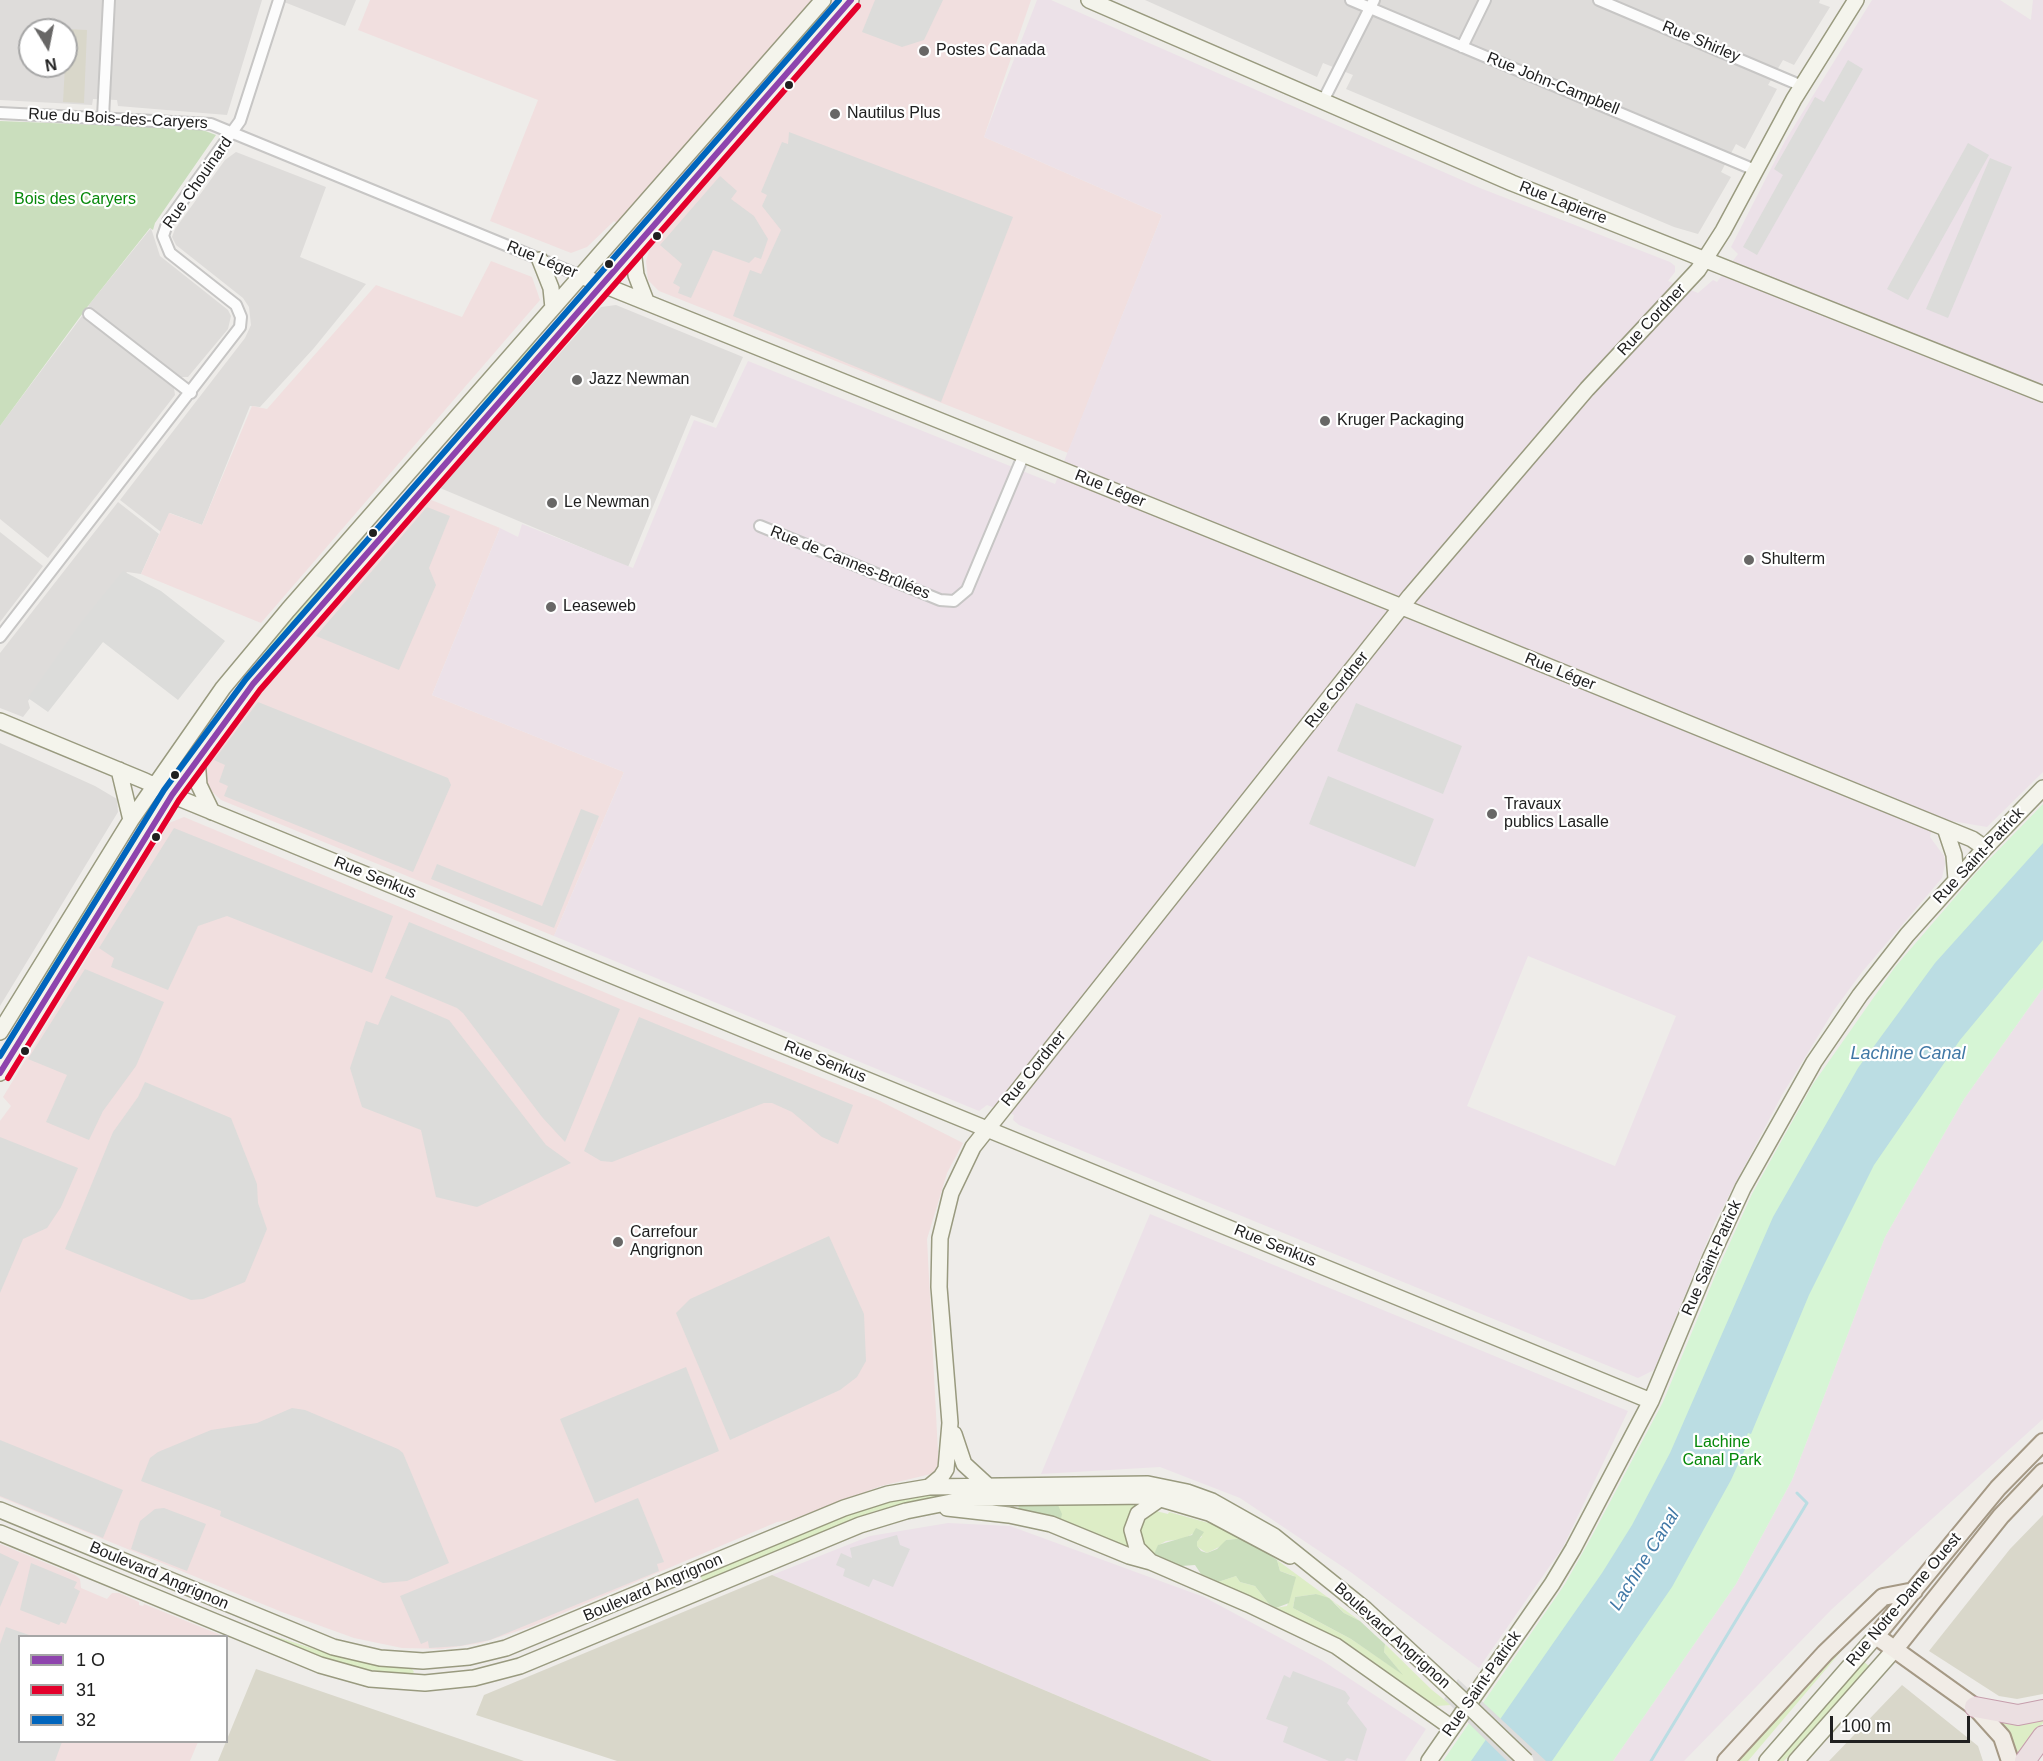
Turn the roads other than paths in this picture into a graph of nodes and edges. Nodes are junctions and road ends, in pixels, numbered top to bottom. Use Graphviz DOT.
graph roads {
  1 [pos="109,0"];
  2 [pos="279,0"];
  3 [pos="823,0"];
  4 [pos="851,0"];
  5 [pos="1089,0"];
  6 [pos="1351,0"];
  7 [pos="1485,0"];
  8 [pos="1599,0"];
  9 [pos="1852,1"];
  10 [pos="1372,4"];
  11 [pos="1461,47"];
  12 [pos="1802,86"];
  13 [pos="1323,101"];
  14 [pos="0,113"];
  15 [pos="103,117"];
  16 [pos="233,133"];
  17 [pos="1755,170"];
  18 [pos="633,249"];
  19 [pos="1706,259"];
  20 [pos="540,260"];
  21 [pos="581,276"];
  22 [pos="603,284"];
  23 [pos="646,301"];
  24 [pos="553,308"];
  25 [pos="89,314"];
  26 [pos="191,393"];
  27 [pos="2043,394"];
  28 [pos="1024,454"];
  29 [pos="760,526"];
  30 [pos="1402,607"];
  31 [pos="0,637"];
  32 [pos="0,721"];
  33 [pos="197,759"];
  34 [pos="119,770"];
  35 [pos="154,785"];
  36 [pos="2043,788"];
  37 [pos="172,795"];
  38 [pos="212,812"];
  39 [pos="131,820"];
  40 [pos="1945,828"];
  41 [pos="1984,848"];
  42 [pos="1956,879"];
  43 [pos="0,1032"];
  44 [pos="0,1073"];
  45 [pos="986,1129"];
  46 [pos="1651,1401"];
  47 [pos="950,1422"];
  48 [pos="2043,1442"];
  49 [pos="2043,1472"];
  50 [pos="988,1486"];
  51 [pos="929,1487"];
  52 [pos="1161,1498"];
  53 [pos="926,1507"];
  54 [pos="0,1510"];
  55 [pos="0,1533"];
  56 [pos="1151,1562"];
  57 [pos="1307,1564"];
  58 [pos="1914,1591"];
  59 [pos="1876,1636"];
  60 [pos="1895,1649"];
  61 [pos="1975,1707"];
  62 [pos="2043,1710"];
  63 [pos="1452,1728"];
  64 [pos="2043,1736"];
  65 [pos="1429,1761"];
  66 [pos="1526,1761"];
  67 [pos="1726,1761"];
  68 [pos="1767,1761"];
  69 [pos="1796,1761"];
  70 [pos="2010,1761"];
  71 [pos="2025,1761"];
  1 -- 15 [label="street"];
  2 -- 16 [label="street, Rue Chouinard"];
  3 -- 21 [label="main road"];
  4 -- 18 [label="main road"];
  5 -- 13 [label="main road, Rue Lapierre"];
  6 -- 10 [label="street, Rue John-Campbell"];
  7 -- 11 [label="street"];
  8 -- 12 [label="street, Rue Shirley"];
  9 -- 12 [label="main road, Rue Cordner"];
  10 -- 11 [label="street, Rue John-Campbell"];
  10 -- 13 [label="street"];
  11 -- 17 [label="street, Rue John-Campbell"];
  12 -- 17 [label="main road, Rue Cordner"];
  13 -- 19 [label="main road, Rue Lapierre"];
  14 -- 15 [label="street, Rue du Bois-des-Caryers"];
  15 -- 16 [label="street, Rue du Bois-des-Caryers"];
  16 -- 20 [label="street, Rue Léger"];
  16 -- 26 [label="street, Rue Chouinard"];
  17 -- 19 [label="main road, Rue Cordner"];
  18 -- 22 [label="main road"];
  18 -- 23 [label="main road"];
  19 -- 27 [label="main road, Rue Lapierre"];
  19 -- 30 [label="main road, Rue Cordner"];
  20 -- 21 [label="street, Rue Léger"];
  20 -- 24 [label="main road"];
  21 -- 22 [label="main road, Rue Léger"];
  21 -- 24 [label="main road"];
  22 -- 23 [label="main road, Rue Léger"];
  22 -- 33 [label="main road"];
  23 -- 28 [label="main road, Rue Léger"];
  24 -- 35 [label="main road"];
  25 -- 26 [label="street"];
  26 -- 31 [label="street, Rue Chouinard"];
  28 -- 29 [label="street, Rue de Cannes-Brûlées"];
  28 -- 30 [label="main road, Rue Léger"];
  30 -- 40 [label="main road, Rue Léger"];
  30 -- 45 [label="main road, Rue Cordner"];
  32 -- 34 [label="main road, Rue Senkus"];
  33 -- 37 [label="main road"];
  33 -- 38 [label="main road"];
  34 -- 35 [label="main road, Rue Senkus"];
  34 -- 39 [label="main road"];
  35 -- 37 [label="main road, Rue Senkus"];
  35 -- 39 [label="main road"];
  36 -- 41 [label="main road, Rue Saint-Patrick"];
  37 -- 38 [label="main road, Rue Senkus"];
  37 -- 44 [label="main road"];
  38 -- 45 [label="main road, Rue Senkus"];
  39 -- 43 [label="main road"];
  40 -- 41 [label="main road, Rue Léger"];
  40 -- 42 [label="main road"];
  41 -- 42 [label="main road, Rue Saint-Patrick"];
  42 -- 46 [label="main road, Rue Saint-Patrick"];
  45 -- 46 [label="main road, Rue Senkus"];
  45 -- 47 [label="main road, Rue Cordner"];
  46 -- 63 [label="main road, Rue Saint-Patrick"];
  47 -- 50 [label="main road"];
  47 -- 51 [label="main road"];
  48 -- 58 [label="main road, Rue Notre-Dame Ouest"];
  49 -- 60 [label="main road, Rue Notre-Dame Ouest"];
  50 -- 51 [label="main road, Boulevard Angrignon"];
  50 -- 57 [label="main road, Boulevard Angrignon"];
  51 -- 54 [label="main road, Boulevard Angrignon"];
  52 -- 53 [label="main road, Boulevard Angrignon"];
  52 -- 56 [label="main road"];
  52 -- 57 [label="main road, Boulevard Angrignon"];
  53 -- 55 [label="main road, Boulevard Angrignon"];
  53 -- 56 [label="main road"];
  56 -- 63 [label="main road"];
  57 -- 66 [label="main road, Boulevard Angrignon, bridge"];
  58 -- 59 [label="main road, Rue Notre-Dame Ouest"];
  58 -- 67 [label="main road"];
  59 -- 60 [label="main road"];
  59 -- 68 [label="main road, Rue Notre-Dame Ouest"];
  60 -- 61 [label="main road"];
  60 -- 69 [label="main road, Rue Notre-Dame Ouest"];
  61 -- 62 [label="highway"];
  61 -- 70 [label="main road"];
  63 -- 65 [label="main road, Rue Saint-Patrick"];
  64 -- 71 [label="highway"];
}
